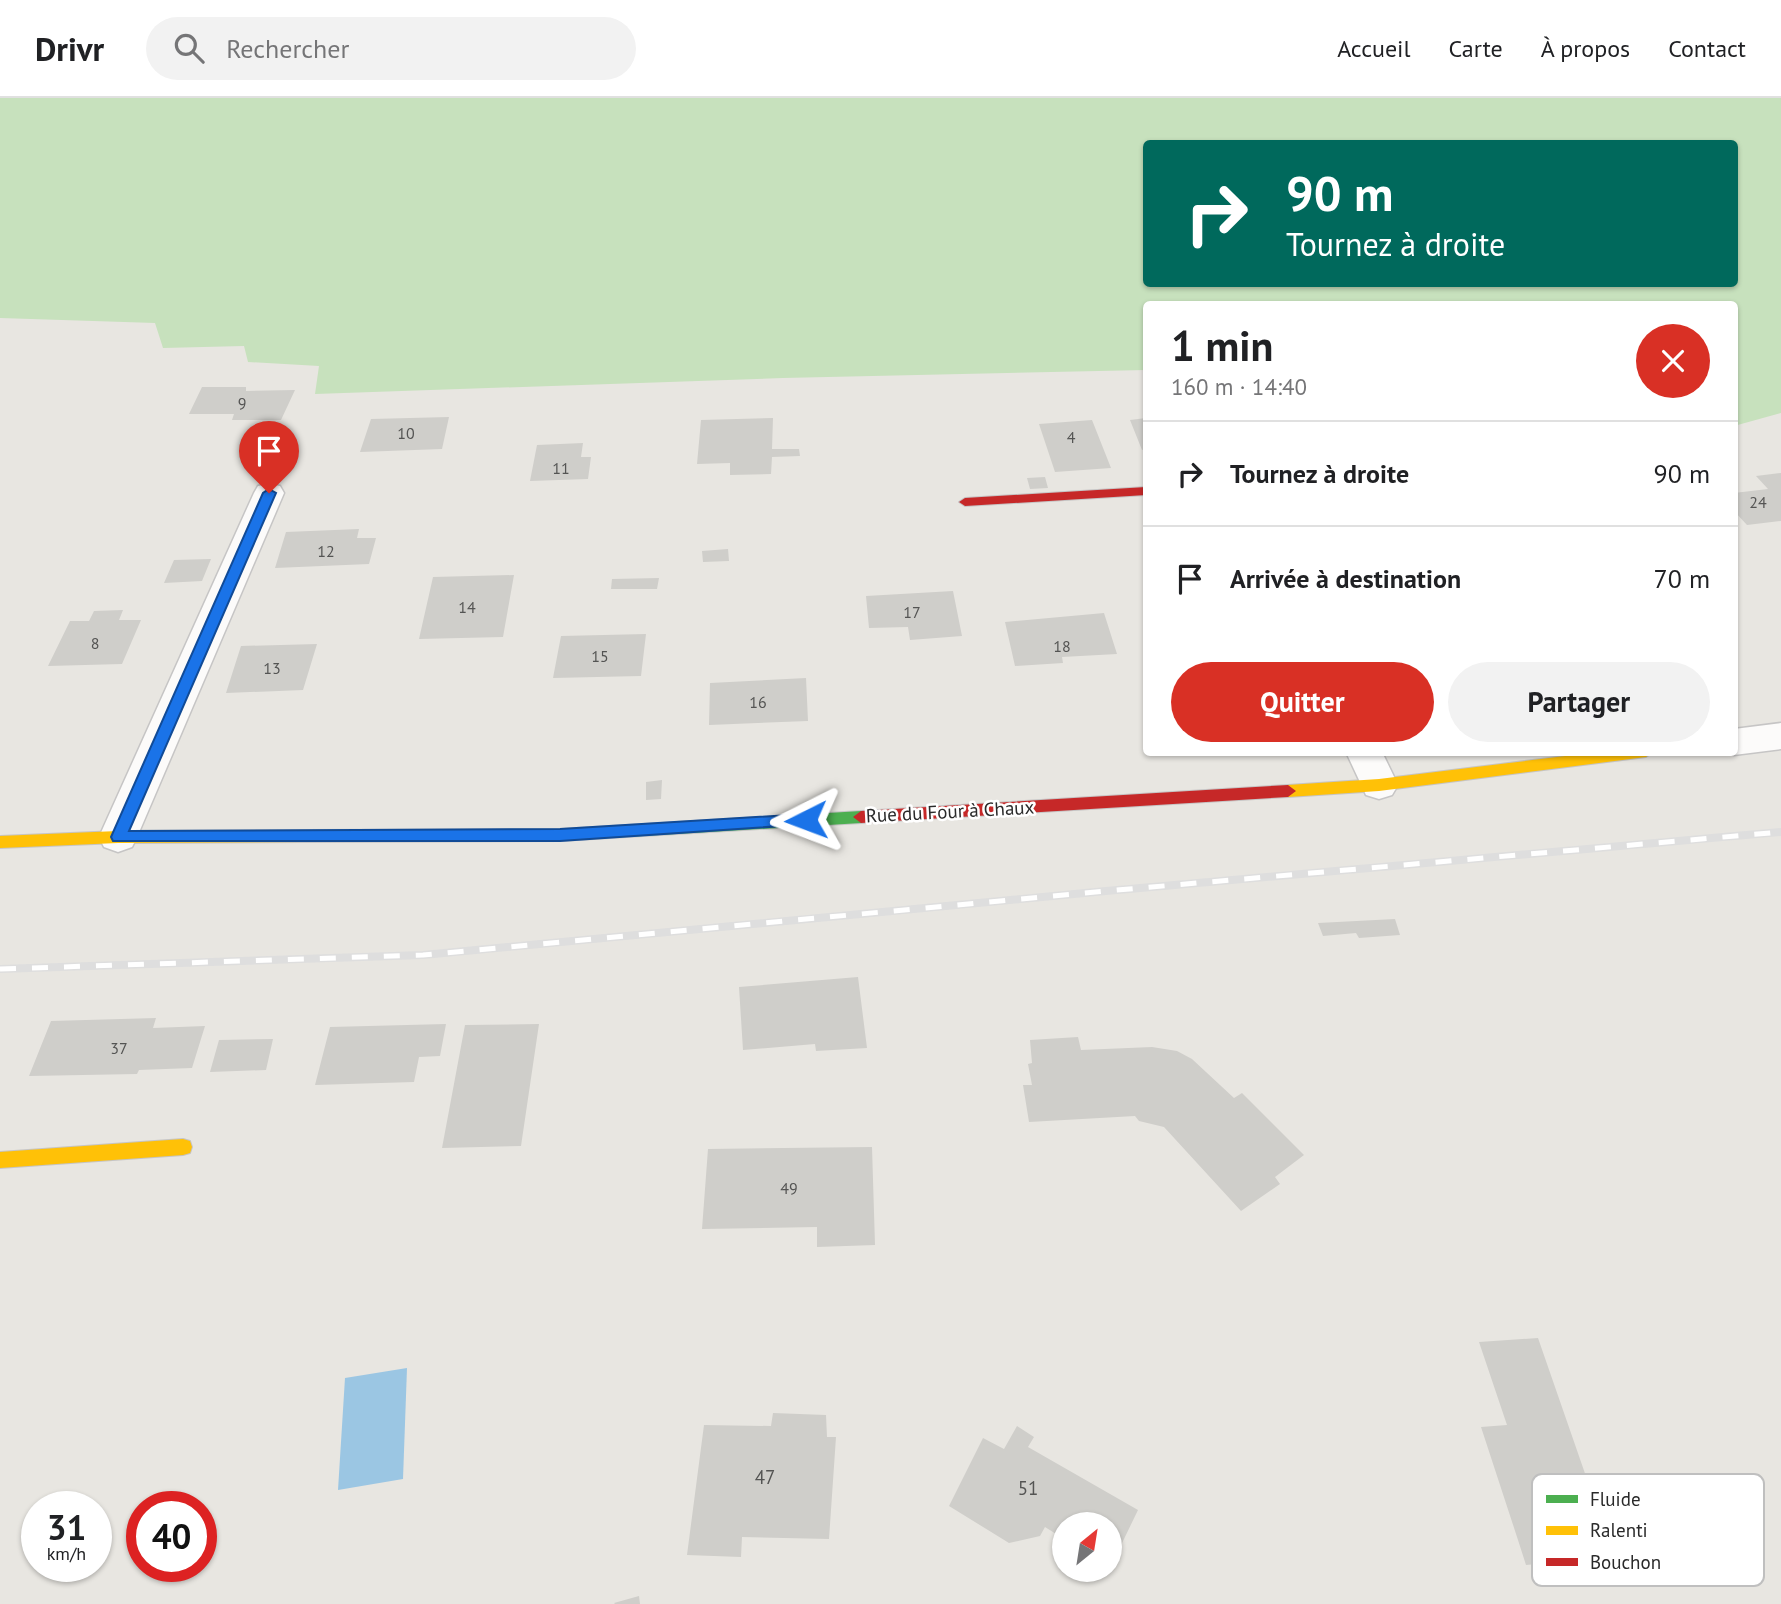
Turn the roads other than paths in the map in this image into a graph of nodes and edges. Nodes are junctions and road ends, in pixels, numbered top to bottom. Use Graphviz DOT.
graph roads {
  1 [pos="1143,491"];
  2 [pos="269,493"];
  3 [pos="965,502"];
  4 [pos="1781,736"];
  5 [pos="1738,741"];
  6 [pos="1366,756"];
  7 [pos="1614,756"];
  8 [pos="1379,785"];
  9 [pos="118,837"];
  10 [pos="0,842"];
  11 [pos="183,1147"];
  12 [pos="0,1160"];
  1 -- 3 [label="street"];
  2 -- 9 [label="street"];
  4 -- 5 [label="street"];
  6 -- 8 [label="street"];
  7 -- 8 [label="street, Rue du Four à Chaux"];
  8 -- 9 [label="street, Rue du Four à Chaux"];
  9 -- 10 [label="street, Rue du Four à Chaux"];
  11 -- 12 [label="street"];
}
